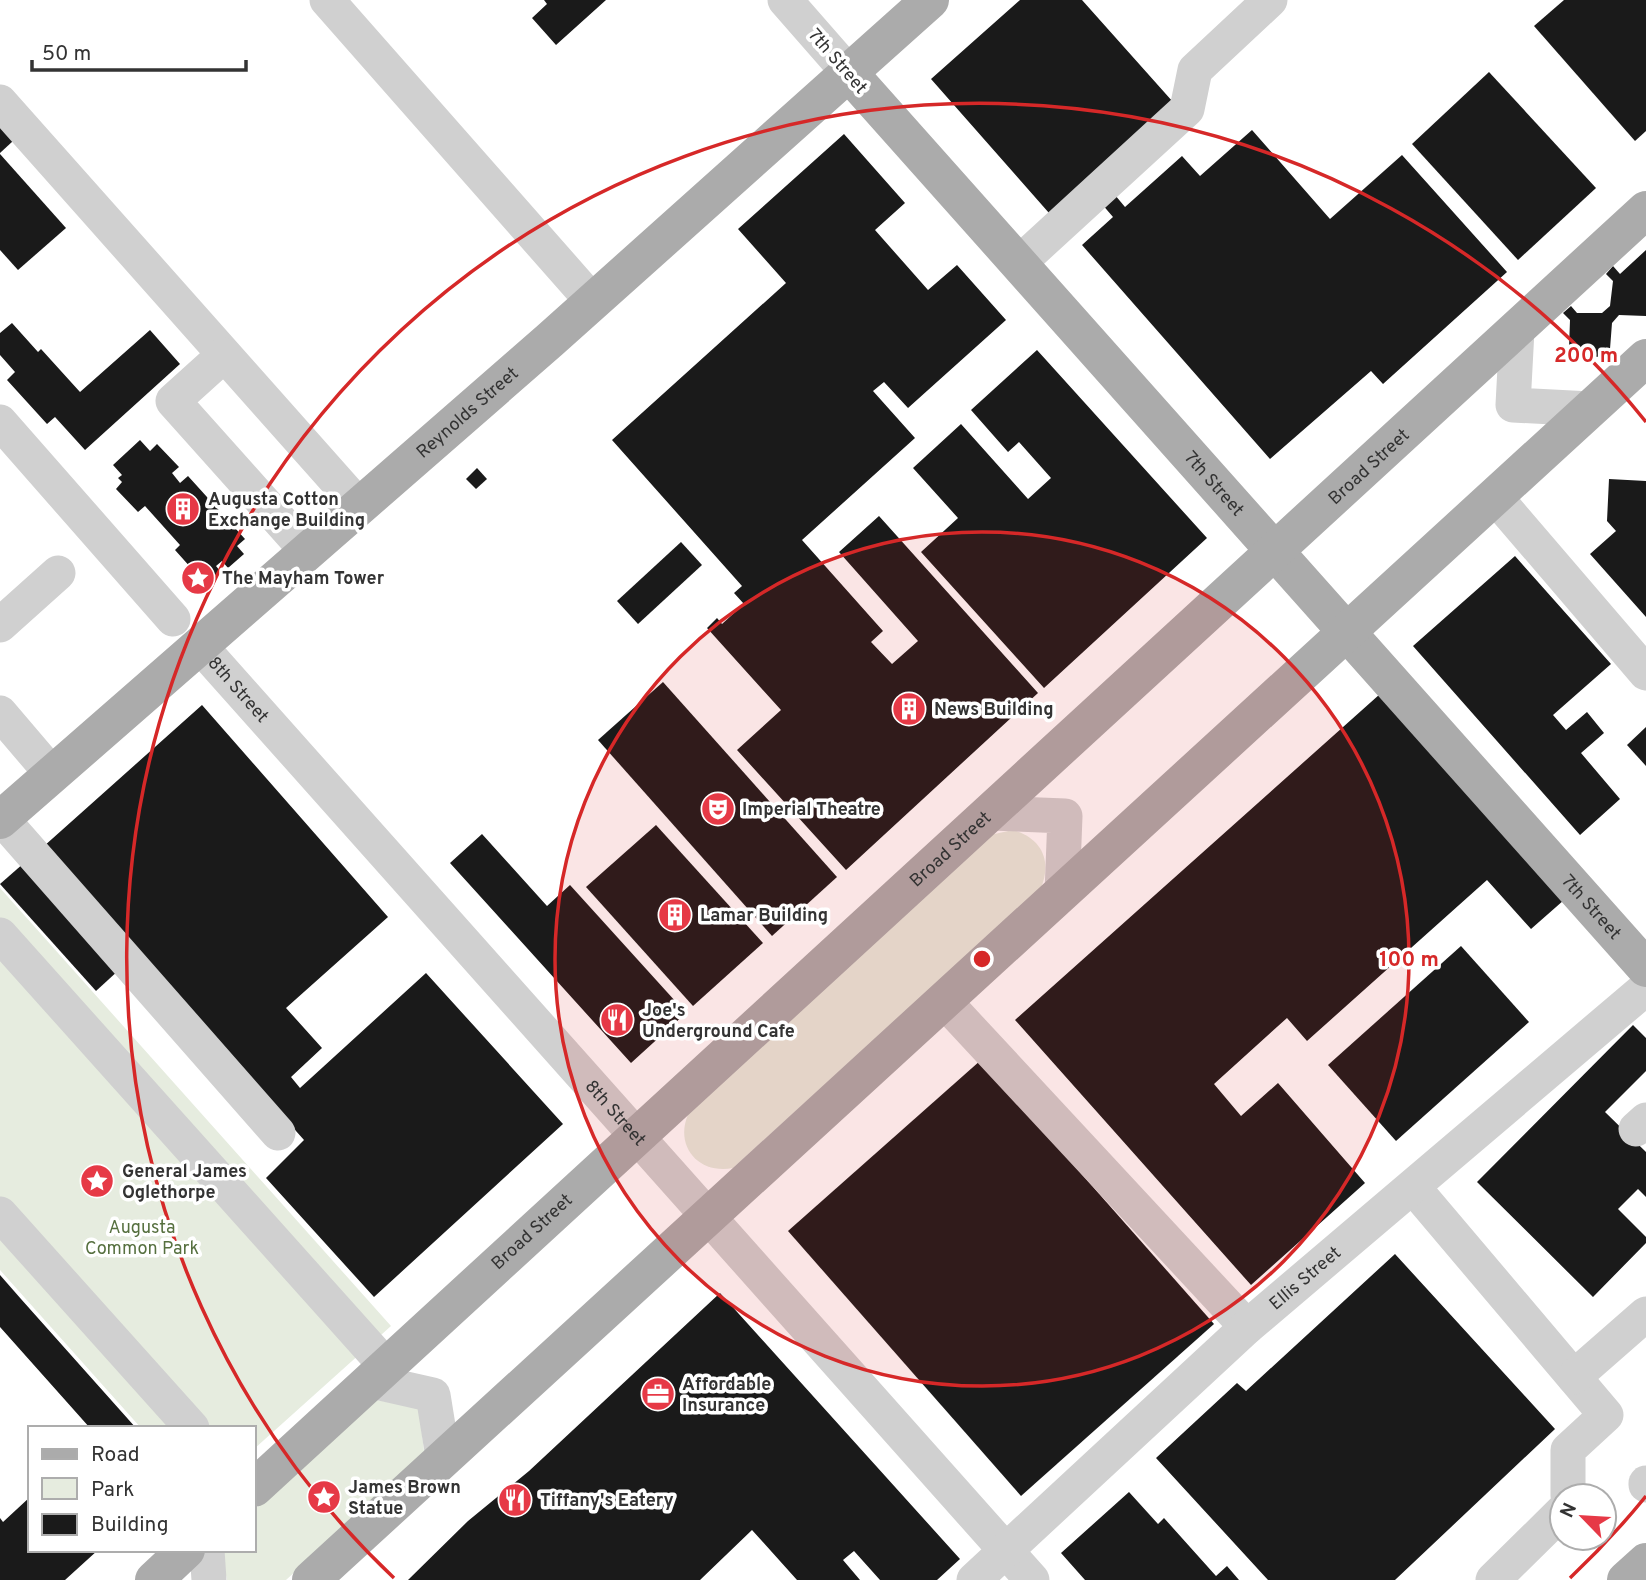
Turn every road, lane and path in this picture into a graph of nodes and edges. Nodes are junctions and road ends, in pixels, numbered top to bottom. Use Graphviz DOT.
graph roads {
  1 [pos="327,0"];
  2 [pos="785,0"];
  3 [pos="930,0"];
  4 [pos="1270,0"];
  5 [pos="848,72"];
  6 [pos="0,102"];
  7 [pos="1646,210"];
  8 [pos="1019,264"];
  9 [pos="593,302"];
  10 [pos="1517,330"];
  11 [pos="224,355"];
  12 [pos="1646,358"];
  13 [pos="1591,409"];
  14 [pos="0,422"];
  15 [pos="1496,498"];
  16 [pos="359,506"];
  17 [pos="307,552"];
  18 [pos="1275,552"];
  19 [pos="58,573"];
  20 [pos="173,619"];
  21 [pos="0,625"];
  22 [pos="1346,632"];
  23 [pos="200,646"];
  24 [pos="1646,673"];
  25 [pos="0,713"];
  26 [pos="52,774"];
  27 [pos="992,813"];
  28 [pos="1,820"];
  29 [pos="1062,893"];
  30 [pos="0,935"];
  31 [pos="1646,968"];
  32 [pos="1646,988"];
  33 [pos="945,1002"];
  34 [pos="278,1133"];
  35 [pos="636,1137"];
  36 [pos="1413,1187"];
  37 [pos="0,1214"];
  38 [pos="706,1216"];
  39 [pos="1642,1324"];
  40 [pos="1247,1327"];
  41 [pos="379,1374"];
  42 [pos="1574,1377"];
  43 [pos="190,1426"];
  44 [pos="443,1457"];
  45 [pos="1568,1482"];
  46 [pos="256,1487"];
  47 [pos="1548,1526"];
  48 [pos="1005,1550"];
  49 [pos="184,1552"];
  50 [pos="207,1552"];
  51 [pos="1646,1562"];
  52 [pos="154,1580"];
  53 [pos="209,1580"];
  54 [pos="311,1580"];
  55 [pos="974,1580"];
  56 [pos="1032,1580"];
  57 [pos="1493,1580"];
  58 [pos="1626,1580"];
  1 -- 9 [label="street"];
  2 -- 5 [label="street, 7th Street"];
  3 -- 5 [label="main road, Reynolds Street"];
  4 -- 8 [label="street"];
  5 -- 8 [label="main road, 7th Street"];
  5 -- 9 [label="main road, Reynolds Street"];
  6 -- 11 [label="street"];
  7 -- 10 [label="main road, Broad Street"];
  8 -- 18 [label="main road, 7th Street"];
  9 -- 16 [label="main road, Reynolds Street"];
  10 -- 13 [label="street"];
  10 -- 18 [label="main road, Broad Street"];
  11 -- 16 [label="street"];
  11 -- 17 [label="street"];
  12 -- 13 [label="main road"];
  13 -- 15 [label="main road"];
  14 -- 20 [label="street"];
  15 -- 22 [label="main road"];
  15 -- 24 [label="street"];
  16 -- 17 [label="main road, Reynolds Street"];
  17 -- 23 [label="main road, Reynolds Street"];
  18 -- 22 [label="main road, 7th Street"];
  18 -- 27 [label="main road, Broad Street"];
  19 -- 21 [label="street"];
  22 -- 29 [label="main road"];
  22 -- 31 [label="main road, 7th Street"];
  23 -- 26 [label="main road, Reynolds Street"];
  23 -- 35 [label="street, 8th Street"];
  25 -- 26 [label="street"];
  26 -- 28 [label="main road, Reynolds Street"];
  27 -- 29 [label="street"];
  27 -- 35 [label="main road, Broad Street"];
  28 -- 34 [label="street"];
  29 -- 33 [label="main road"];
  30 -- 41 [label="street"];
  32 -- 36 [label="street, Ellis Street"];
  33 -- 38 [label="main road"];
  33 -- 40 [label="street"];
  35 -- 38 [label="street, 8th Street"];
  35 -- 41 [label="main road, Broad Street"];
  36 -- 40 [label="street, Ellis Street"];
  36 -- 42 [label="street"];
  37 -- 43 [label="street"];
  38 -- 44 [label="main road"];
  38 -- 48 [label="street, 8th Street"];
  39 -- 42 [label="street"];
  40 -- 48 [label="street, Ellis Street"];
  41 -- 44 [label="street"];
  41 -- 46 [label="main road, Broad Street"];
  42 -- 45 [label="street"];
  44 -- 54 [label="main road"];
  47 -- 57 [label="street"];
  48 -- 55 [label="street, Ellis Street"];
  48 -- 56 [label="street, 8th Street"];
  49 -- 52 [label="main road"];
  50 -- 53 [label="street"];
  51 -- 58 [label="main road"];
}
